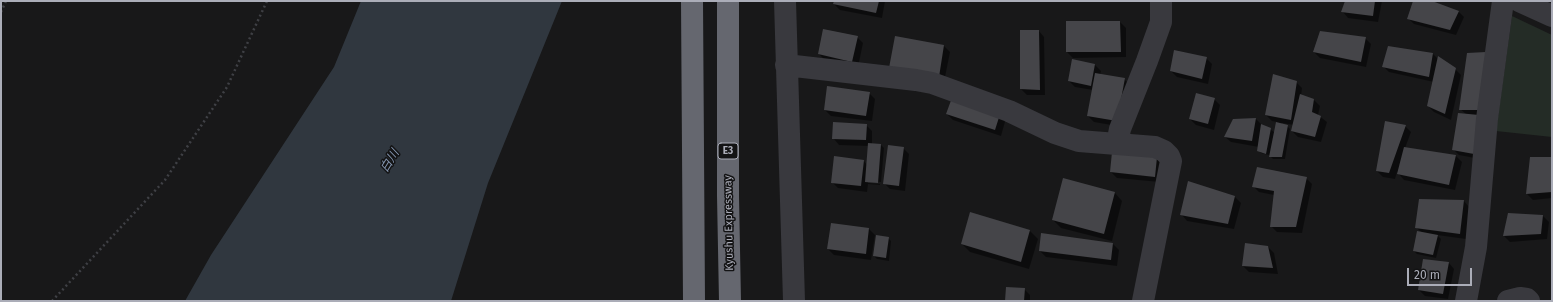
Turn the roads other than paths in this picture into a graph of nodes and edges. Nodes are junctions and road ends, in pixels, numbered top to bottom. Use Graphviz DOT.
graph roads {
  1 [pos="692,1"];
  2 [pos="728,1"];
  3 [pos="784,1"];
  4 [pos="1162,1"];
  5 [pos="1503,1"];
  6 [pos="1519,1"];
  7 [pos="1552,16"];
  8 [pos="786,65"];
  9 [pos="1116,144"];
  10 [pos="694,301"];
  11 [pos="730,301"];
  12 [pos="794,301"];
  13 [pos="1143,301"];
  14 [pos="1466,301"];
  15 [pos="1508,301"];
  16 [pos="1528,301"];
  1 -- 10 [label="highway"];
  2 -- 11 [label="highway, Kyushu Expressway / E3"];
  3 -- 8 [label="street"];
  4 -- 9 [label="street"];
  5 -- 14 [label="street"];
  6 -- 7 [label="street"];
  8 -- 9 [label="street"];
  8 -- 12 [label="street"];
  9 -- 13 [label="street"];
  15 -- 16 [label="street"];
}
